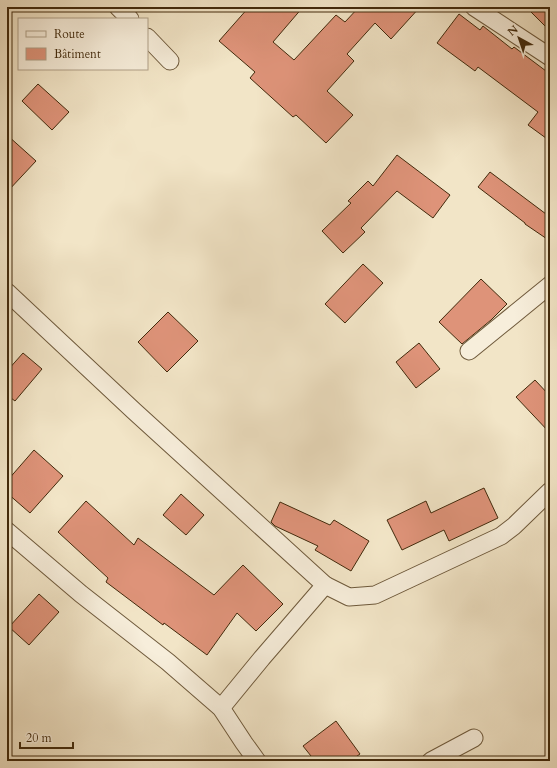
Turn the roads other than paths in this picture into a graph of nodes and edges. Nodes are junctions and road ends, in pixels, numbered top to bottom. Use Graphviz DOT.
graph roads {
  1 [pos="118,7"];
  2 [pos="474,7"];
  3 [pos="129,18"];
  4 [pos="148,38"];
  5 [pos="550,57"];
  6 [pos="170,61"];
  7 [pos="550,285"];
  8 [pos="7,292"];
  9 [pos="468,351"];
  10 [pos="550,491"];
  11 [pos="7,531"];
  12 [pos="325,585"];
  13 [pos="221,708"];
  14 [pos="474,738"];
  15 [pos="257,761"];
  16 [pos="431,761"];
  1 -- 3 [label="street"];
  2 -- 5 [label="street"];
  4 -- 6 [label="street"];
  7 -- 9 [label="street"];
  8 -- 12 [label="street"];
  10 -- 12 [label="street"];
  11 -- 13 [label="street"];
  12 -- 13 [label="street"];
  13 -- 15 [label="street"];
  14 -- 16 [label="street"];
}
